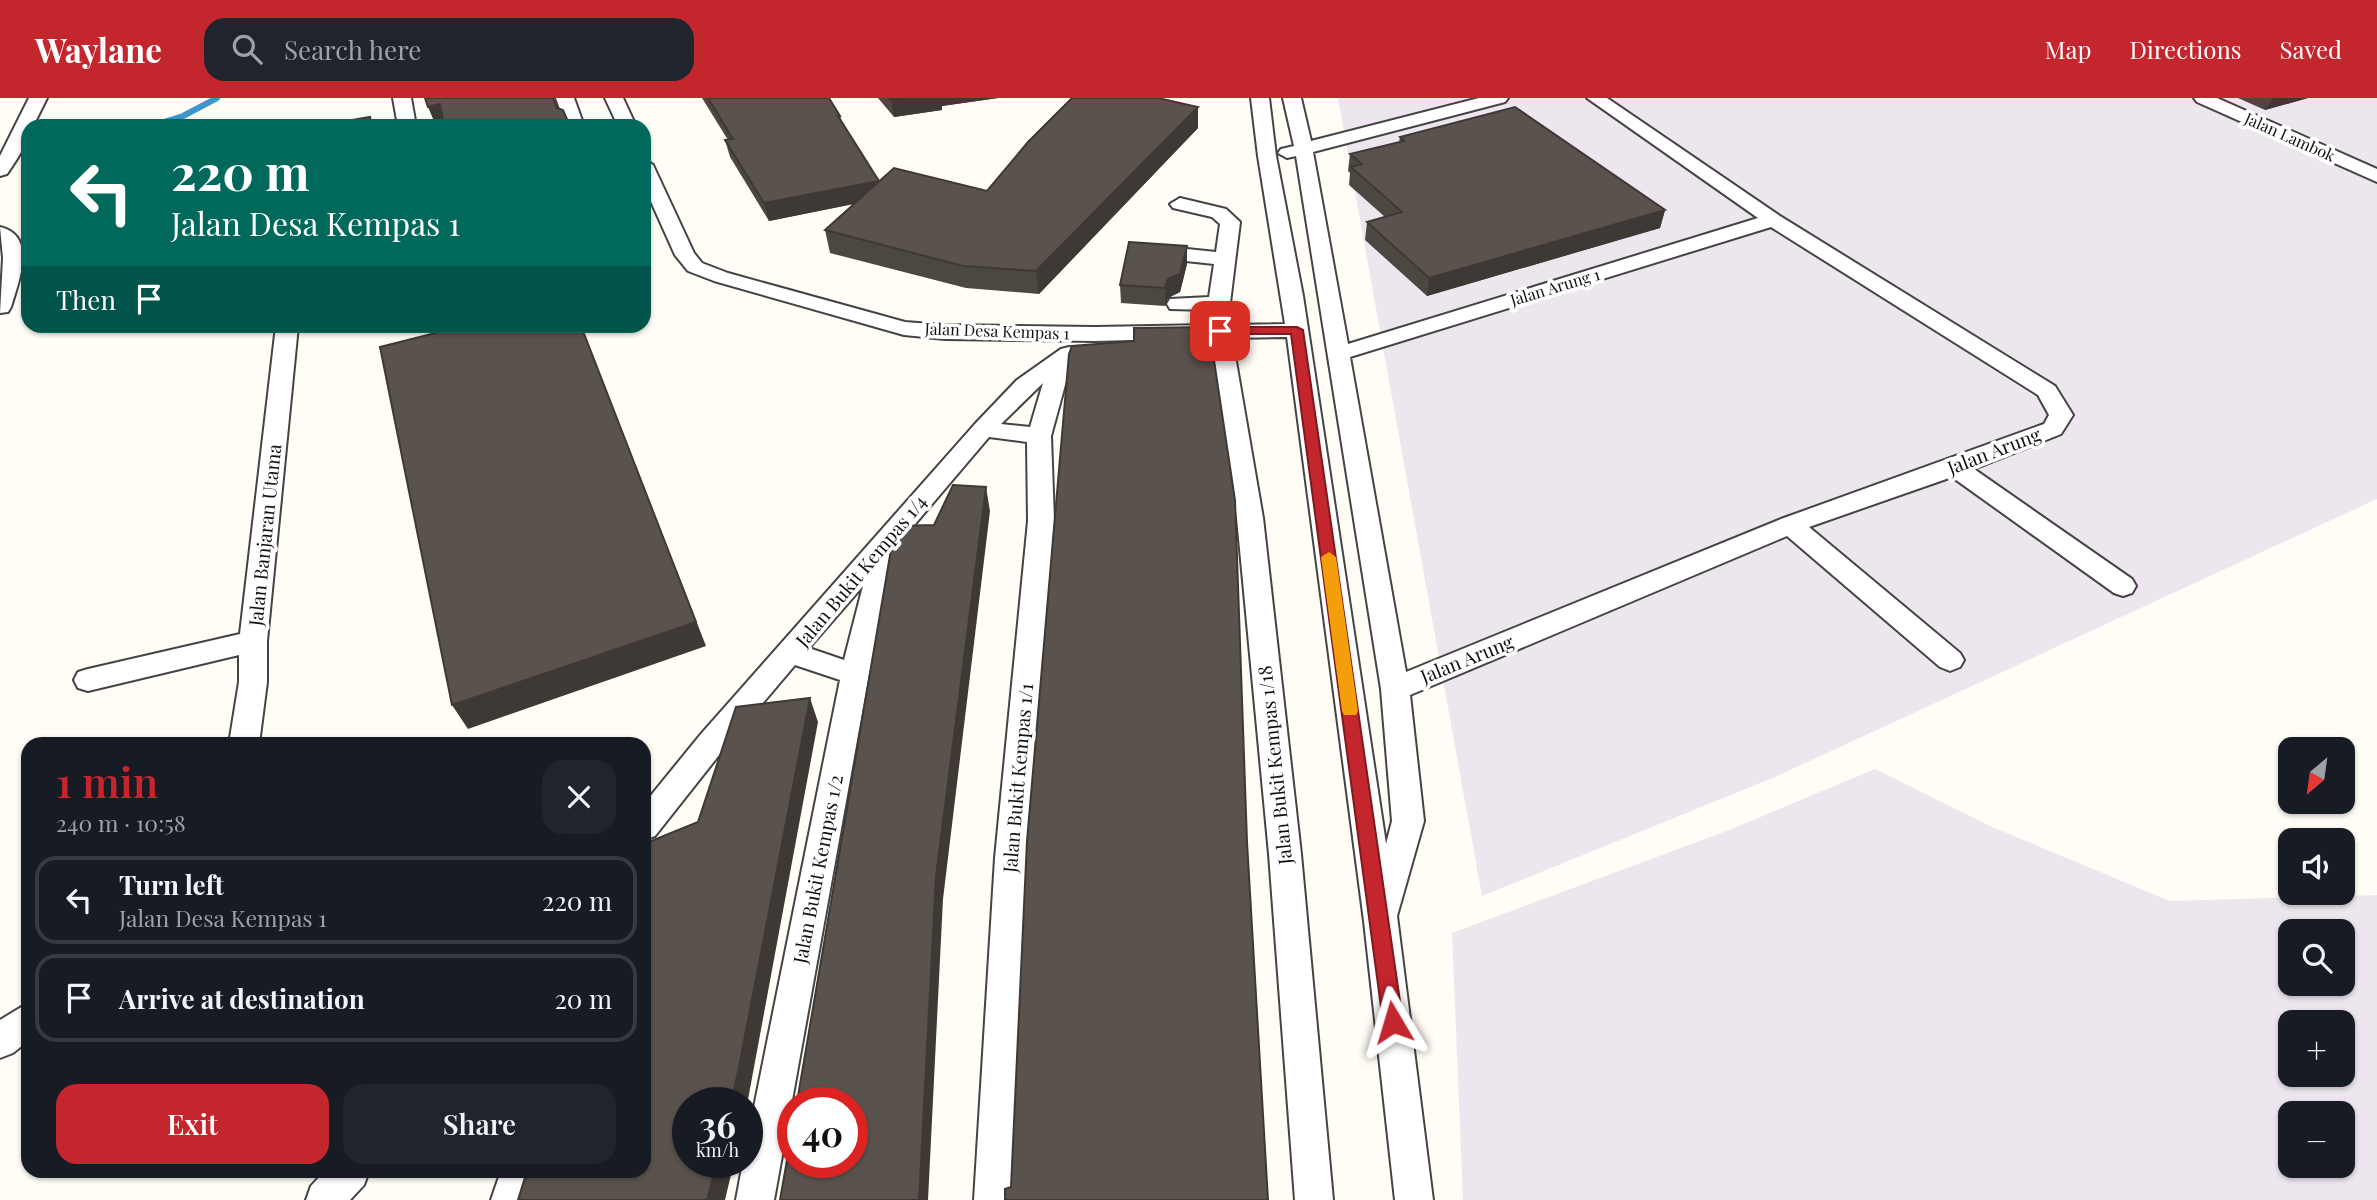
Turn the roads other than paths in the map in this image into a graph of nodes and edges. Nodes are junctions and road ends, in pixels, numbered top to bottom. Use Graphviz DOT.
graph roads {
  1 [pos="38,98"];
  2 [pos="402,98"];
  3 [pos="565,98"];
  4 [pos="614,98"];
  5 [pos="1260,98"];
  6 [pos="1292,98"];
  7 [pos="1499,98"];
  8 [pos="1596,98"];
  9 [pos="2203,98"];
  10 [pos="28,119"];
  11 [pos="406,119"];
  12 [pos="572,119"];
  13 [pos="624,119"];
  14 [pos="21,133"];
  15 [pos="1304,150"];
  16 [pos="1267,156"];
  17 [pos="0,170"];
  18 [pos="2377,176"];
  19 [pos="651,181"];
  20 [pos="1180,205"];
  21 [pos="667,219"];
  22 [pos="1773,220"];
  23 [pos="651,222"];
  24 [pos="5,236"];
  25 [pos="1145,251"];
  26 [pos="1225,259"];
  27 [pos="1178,303"];
  28 [pos="0,307"];
  29 [pos="1220,317"];
  30 [pos="1297,330"];
  31 [pos="286,333"];
  32 [pos="1095,334"];
  33 [pos="1337,354"];
  34 [pos="1061,360"];
  35 [pos="983,429"];
  36 [pos="1039,436"];
  37 [pos="1955,467"];
  38 [pos="1790,525"];
  39 [pos="887,539"];
  40 [pos="2123,586"];
  41 [pos="253,641"];
  42 [pos="792,653"];
  43 [pos="1950,660"];
  44 [pos="855,674"];
  45 [pos="88,680"];
  46 [pos="1395,688"];
  47 [pos="245,737"];
  48 [pos="651,818"];
  49 [pos="1381,921"];
  50 [pos="21,1025"];
  51 [pos="0,1041"];
  52 [pos="344,1178"];
  53 [pos="518,1178"];
  54 [pos="325,1200"];
  55 [pos="510,1200"];
  56 [pos="755,1200"];
  57 [pos="993,1200"];
  58 [pos="1314,1200"];
  59 [pos="1414,1200"];
  1 -- 10 [label="street"];
  2 -- 11 [label="street"];
  3 -- 12 [label="street"];
  4 -- 13 [label="street"];
  5 -- 16 [label="street"];
  6 -- 15 [label="street"];
  7 -- 15 [label="street"];
  8 -- 22 [label="street, Jalan Arung"];
  9 -- 18 [label="street, Jalan Lambok"];
  14 -- 17 [label="street"];
  15 -- 16 [label="street"];
  15 -- 33 [label="street"];
  16 -- 30 [label="street"];
  19 -- 21 [label="street, Jalan Desa Kempas 1"];
  20 -- 26 [label="street, Jalan Bukit Kempas 1/18"];
  21 -- 23 [label="street"];
  21 -- 32 [label="street, Jalan Desa Kempas 1"];
  22 -- 33 [label="street, Jalan Arung 1"];
  22 -- 37 [label="street, Jalan Arung"];
  24 -- 28 [label="street"];
  25 -- 26 [label="street"];
  26 -- 29 [label="street, Jalan Bukit Kempas 1/18"];
  27 -- 29 [label="street"];
  29 -- 30 [label="street, Jalan Desa Kempas 1"];
  29 -- 32 [label="street, Jalan Desa Kempas 1"];
  29 -- 58 [label="street, Jalan Bukit Kempas 1/18"];
  30 -- 49 [label="street"];
  31 -- 41 [label="street, Jalan Banjaran Utama"];
  32 -- 34 [label="street, Jalan Bukit Kempas 1/4"];
  33 -- 46 [label="street"];
  34 -- 35 [label="street, Jalan Bukit Kempas 1/4"];
  34 -- 36 [label="street, Jalan Bukit Kempas 1/1"];
  35 -- 36 [label="street"];
  35 -- 39 [label="street, Jalan Bukit Kempas 1/4"];
  36 -- 57 [label="street, Jalan Bukit Kempas 1/1"];
  37 -- 38 [label="street, Jalan Arung"];
  37 -- 40 [label="street"];
  38 -- 43 [label="street"];
  38 -- 46 [label="street, Jalan Arung"];
  39 -- 42 [label="street, Jalan Bukit Kempas 1/4"];
  39 -- 44 [label="street, Jalan Bukit Kempas 1/2"];
  41 -- 45 [label="street"];
  41 -- 47 [label="street, Jalan Banjaran Utama"];
  42 -- 44 [label="street"];
  42 -- 48 [label="street, Jalan Bukit Kempas 1/4"];
  44 -- 56 [label="street, Jalan Bukit Kempas 1/2"];
  46 -- 49 [label="street"];
  49 -- 59 [label="street"];
  50 -- 51 [label="street"];
  52 -- 54 [label="street"];
  53 -- 55 [label="street"];
}
